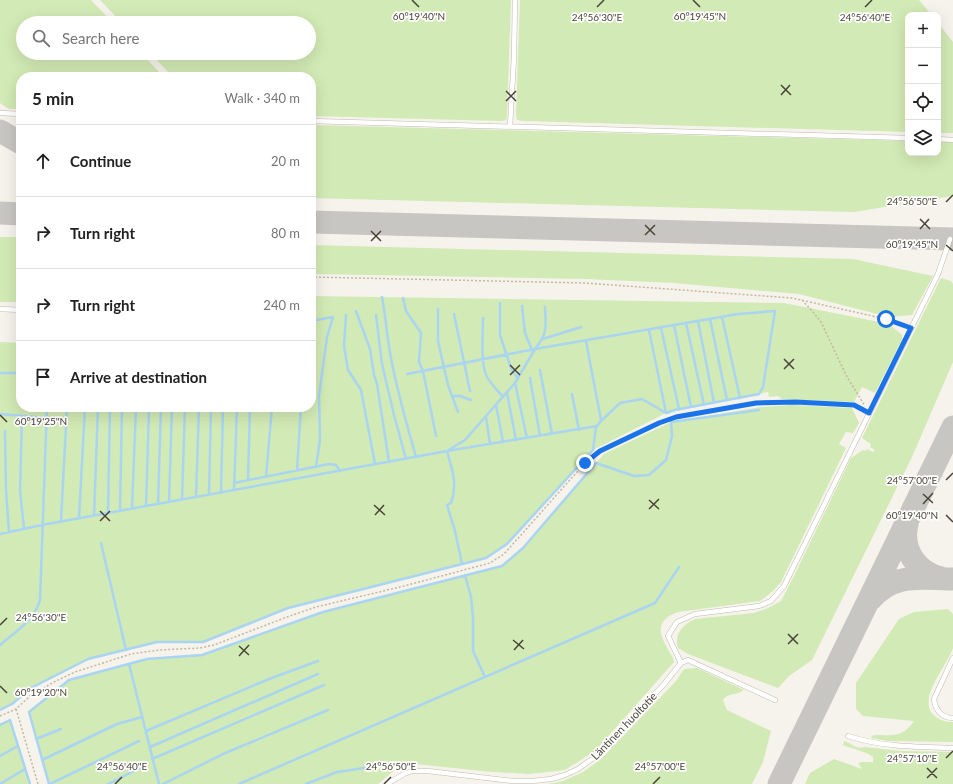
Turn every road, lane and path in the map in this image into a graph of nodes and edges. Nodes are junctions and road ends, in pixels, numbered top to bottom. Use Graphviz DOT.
graph roads {
  1 [pos="515,0"];
  2 [pos="0,113"];
  3 [pos="16,114"];
  4 [pos="316,121"];
  5 [pos="510,126"];
  6 [pos="905,138"];
  7 [pos="941,139"];
  8 [pos="953,140"];
  9 [pos="950,239"];
  10 [pos="316,277"];
  11 [pos="801,300"];
  12 [pos="0,309"];
  13 [pos="16,310"];
  14 [pos="911,328"];
  15 [pos="869,413"];
  16 [pos="953,658"];
  17 [pos="681,663"];
  18 [pos="775,700"];
  19 [pos="16,709"];
  20 [pos="0,716"];
  21 [pos="953,718"];
  22 [pos="848,736"];
  23 [pos="953,748"];
  24 [pos="38,784"];
  25 [pos="387,784"];
  1 -- 5 [label="lane"];
  2 -- 3 [label="lane"];
  4 -- 5 [label="lane"];
  5 -- 6 [label="lane"];
  7 -- 8 [label="lane"];
  9 -- 14 [label="lane"];
  10 -- 11 [label="path"];
  11 -- 14 [label="path"];
  11 -- 15 [label="path"];
  12 -- 13 [label="lane"];
  14 -- 15 [label="lane"];
  15 -- 17 [label="lane"];
  15 -- 19 [label="path"];
  16 -- 21 [label="lane"];
  17 -- 18 [label="lane"];
  17 -- 25 [label="lane, Läntinen huoltotie"];
  19 -- 20 [label="path"];
  19 -- 24 [label="path"];
  22 -- 23 [label="lane"];
}
